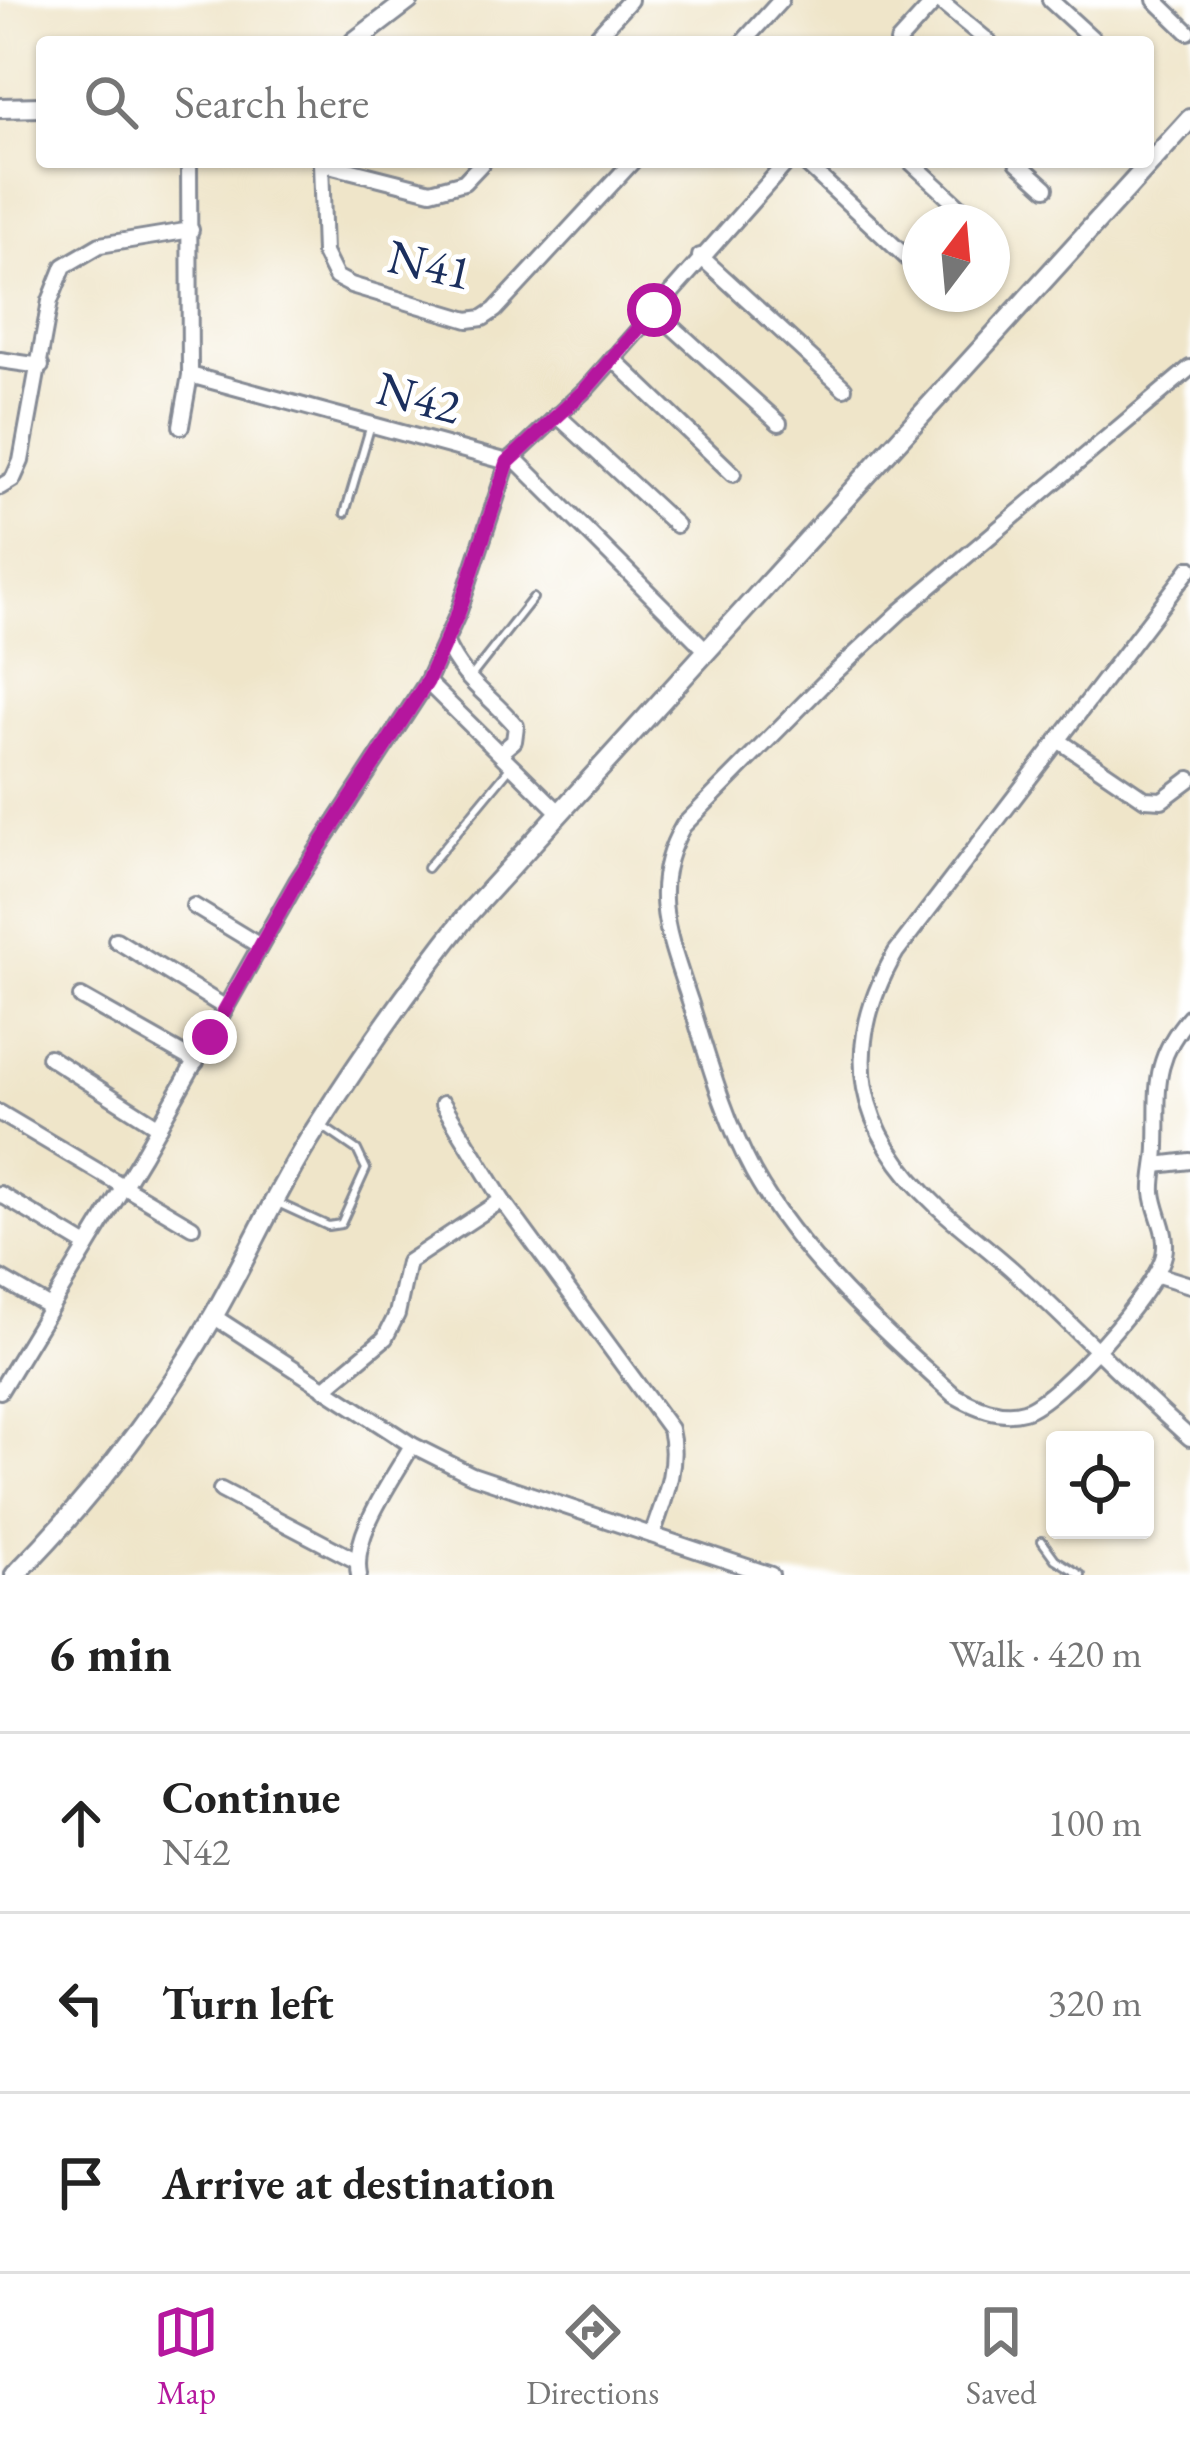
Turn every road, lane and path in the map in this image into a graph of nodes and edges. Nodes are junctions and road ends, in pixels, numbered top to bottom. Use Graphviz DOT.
graph roads {
  1 [pos="409,0"];
  2 [pos="630,0"];
  3 [pos="781,0"];
  4 [pos="938,0"];
  5 [pos="1049,0"];
  6 [pos="1155,0"];
  7 [pos="1188,32"];
  8 [pos="362,36"];
  9 [pos="597,36"];
  10 [pos="748,36"];
  11 [pos="904,36"];
  12 [pos="982,36"];
  13 [pos="1089,36"];
  14 [pos="36,107"];
  15 [pos="0,108"];
  16 [pos="1190,119"];
  17 [pos="1154,159"];
  18 [pos="190,168"];
  19 [pos="321,168"];
  20 [pos="344,168"];
  21 [pos="477,168"];
  22 [pos="626,168"];
  23 [pos="781,168"];
  24 [pos="810,168"];
  25 [pos="918,168"];
  26 [pos="1024,168"];
  27 [pos="1146,168"];
  28 [pos="1046,188"];
  29 [pos="956,204"];
  30 [pos="191,230"];
  31 [pos="902,253"];
  32 [pos="700,256"];
  33 [pos="654,310"];
  34 [pos="612,358"];
  35 [pos="0,360"];
  36 [pos="41,366"];
  37 [pos="1190,368"];
  38 [pos="190,375"];
  39 [pos="844,388"];
  40 [pos="557,415"];
  41 [pos="779,423"];
  42 [pos="370,425"];
  43 [pos="181,426"];
  44 [pos="511,459"];
  45 [pos="733,474"];
  46 [pos="0,487"];
  47 [pos="344,513"];
  48 [pos="676,524"];
  49 [pos="1190,568"];
  50 [pos="533,598"];
  51 [pos="446,641"];
  52 [pos="707,652"];
  53 [pos="468,681"];
  54 [pos="427,682"];
  55 [pos="1058,740"];
  56 [pos="500,752"];
  57 [pos="513,765"];
  58 [pos="1190,779"];
  59 [pos="560,813"];
  60 [pos="427,868"];
  61 [pos="194,906"];
  62 [pos="116,940"];
  63 [pos="260,946"];
  64 [pos="81,997"];
  65 [pos="226,1008"];
  66 [pos="1190,1016"];
  67 [pos="49,1058"];
  68 [pos="196,1062"];
  69 [pos="442,1104"];
  70 [pos="0,1113"];
  71 [pos="319,1124"];
  72 [pos="159,1127"];
  73 [pos="1190,1161"];
  74 [pos="1156,1165"];
  75 [pos="124,1186"];
  76 [pos="0,1194"];
  77 [pos="502,1200"];
  78 [pos="274,1202"];
  79 [pos="191,1227"];
  80 [pos="87,1246"];
  81 [pos="1158,1275"];
  82 [pos="0,1278"];
  83 [pos="1190,1285"];
  84 [pos="50,1307"];
  85 [pos="213,1316"];
  86 [pos="1096,1349"];
  87 [pos="6,1366"];
  88 [pos="323,1389"];
  89 [pos="0,1391"];
  90 [pos="1190,1438"];
  91 [pos="412,1445"];
  92 [pos="221,1490"];
  93 [pos="652,1535"];
  94 [pos="1042,1541"];
  95 [pos="358,1568"];
  96 [pos="15,1575"];
  97 [pos="771,1575"];
  98 [pos="1081,1575"];
  1 -- 8 [label="street"];
  2 -- 9 [label="street"];
  3 -- 10 [label="street"];
  4 -- 11 [label="street"];
  4 -- 12 [label="street"];
  5 -- 13 [label="street"];
  6 -- 7 [label="street"];
  14 -- 15 [label="street"];
  16 -- 17 [label="street"];
  18 -- 30 [label="street"];
  19 -- 22 [label="street, N41"];
  20 -- 21 [label="street"];
  23 -- 32 [label="street, N42"];
  24 -- 31 [label="street"];
  25 -- 29 [label="street"];
  26 -- 28 [label="street"];
  27 -- 52 [label="street"];
  30 -- 36 [label="street"];
  30 -- 38 [label="street"];
  32 -- 33 [label="street, N42"];
  32 -- 39 [label="street"];
  33 -- 34 [label="street, N42"];
  33 -- 41 [label="street"];
  34 -- 40 [label="street, N42"];
  34 -- 45 [label="street"];
  35 -- 36 [label="street"];
  36 -- 46 [label="street"];
  37 -- 86 [label="street"];
  38 -- 42 [label="street, N42"];
  38 -- 43 [label="street"];
  40 -- 44 [label="street, N42"];
  40 -- 48 [label="street"];
  42 -- 44 [label="street, N42"];
  42 -- 47 [label="lane"];
  44 -- 51 [label="street"];
  44 -- 52 [label="street"];
  49 -- 55 [label="street"];
  50 -- 53 [label="lane"];
  51 -- 53 [label="street"];
  51 -- 54 [label="street"];
  52 -- 59 [label="street"];
  53 -- 56 [label="street"];
  54 -- 56 [label="street"];
  54 -- 63 [label="street"];
  55 -- 58 [label="street"];
  55 -- 86 [label="street"];
  56 -- 57 [label="street"];
  57 -- 59 [label="street"];
  57 -- 60 [label="lane"];
  59 -- 71 [label="street"];
  61 -- 63 [label="street"];
  62 -- 65 [label="street"];
  63 -- 65 [label="street"];
  64 -- 68 [label="street"];
  65 -- 68 [label="street"];
  66 -- 74 [label="street"];
  67 -- 72 [label="street"];
  68 -- 72 [label="street"];
  69 -- 77 [label="street"];
  70 -- 75 [label="street"];
  71 -- 78 [label="street"];
  71 -- 78 [label="lane"];
  72 -- 75 [label="street"];
  73 -- 74 [label="street"];
  74 -- 81 [label="street"];
  75 -- 79 [label="street"];
  75 -- 80 [label="street"];
  76 -- 80 [label="street"];
  77 -- 88 [label="street"];
  77 -- 93 [label="street"];
  78 -- 85 [label="street"];
  80 -- 84 [label="street"];
  81 -- 83 [label="street"];
  81 -- 86 [label="street"];
  82 -- 84 [label="street"];
  84 -- 87 [label="street"];
  85 -- 88 [label="street"];
  85 -- 96 [label="street"];
  86 -- 90 [label="street"];
  87 -- 89 [label="street"];
  88 -- 91 [label="street"];
  91 -- 93 [label="street"];
  91 -- 95 [label="street"];
  92 -- 95 [label="street"];
  93 -- 97 [label="street"];
  94 -- 98 [label="lane"];
}
